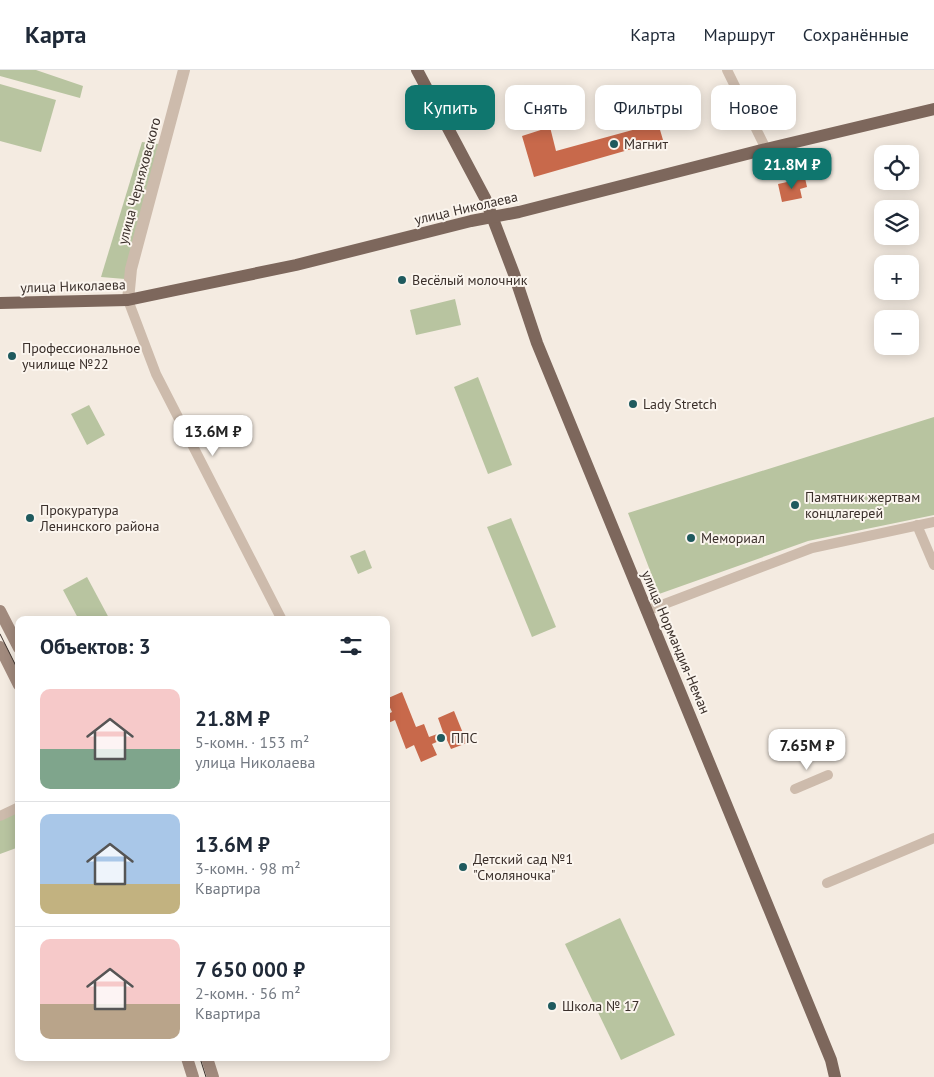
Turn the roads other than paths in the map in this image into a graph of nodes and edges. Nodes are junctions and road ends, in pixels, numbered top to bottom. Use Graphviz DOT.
graph roads {
  1 [pos="184,70"];
  2 [pos="417,70"];
  3 [pos="727,70"];
  4 [pos="934,109"];
  5 [pos="766,149"];
  6 [pos="493,217"];
  7 [pos="128,300"];
  8 [pos="0,303"];
  9 [pos="934,522"];
  10 [pos="917,525"];
  11 [pos="934,565"];
  12 [pos="646,611"];
  13 [pos="0,612"];
  14 [pos="280,616"];
  15 [pos="15,640"];
  16 [pos="0,647"];
  17 [pos="15,677"];
  18 [pos="828,775"];
  19 [pos="795,789"];
  20 [pos="15,809"];
  21 [pos="0,816"];
  22 [pos="934,838"];
  23 [pos="827,883"];
  24 [pos="188,1061"];
  25 [pos="208,1061"];
  26 [pos="193,1077"];
  27 [pos="213,1077"];
  28 [pos="835,1077"];
  1 -- 7 [label="street, улица Черняховского"];
  2 -- 6 [label="main road, улица Нормандия-Неман"];
  3 -- 5 [label="street"];
  4 -- 5 [label="main road, улица Николаева"];
  5 -- 6 [label="main road, улица Николаева"];
  6 -- 7 [label="main road, улица Николаева"];
  6 -- 12 [label="main road, улица Нормандия-Неман"];
  7 -- 8 [label="main road, улица Николаева"];
  7 -- 14 [label="street"];
  9 -- 10 [label="street"];
  10 -- 11 [label="street"];
  10 -- 12 [label="street"];
  12 -- 28 [label="main road, улица Нормандия-Неман"];
  13 -- 15 [label="main road"];
  16 -- 17 [label="main road"];
  18 -- 19 [label="street"];
  20 -- 21 [label="street"];
  22 -- 23 [label="street"];
  24 -- 26 [label="main road"];
  25 -- 27 [label="main road"];
}
